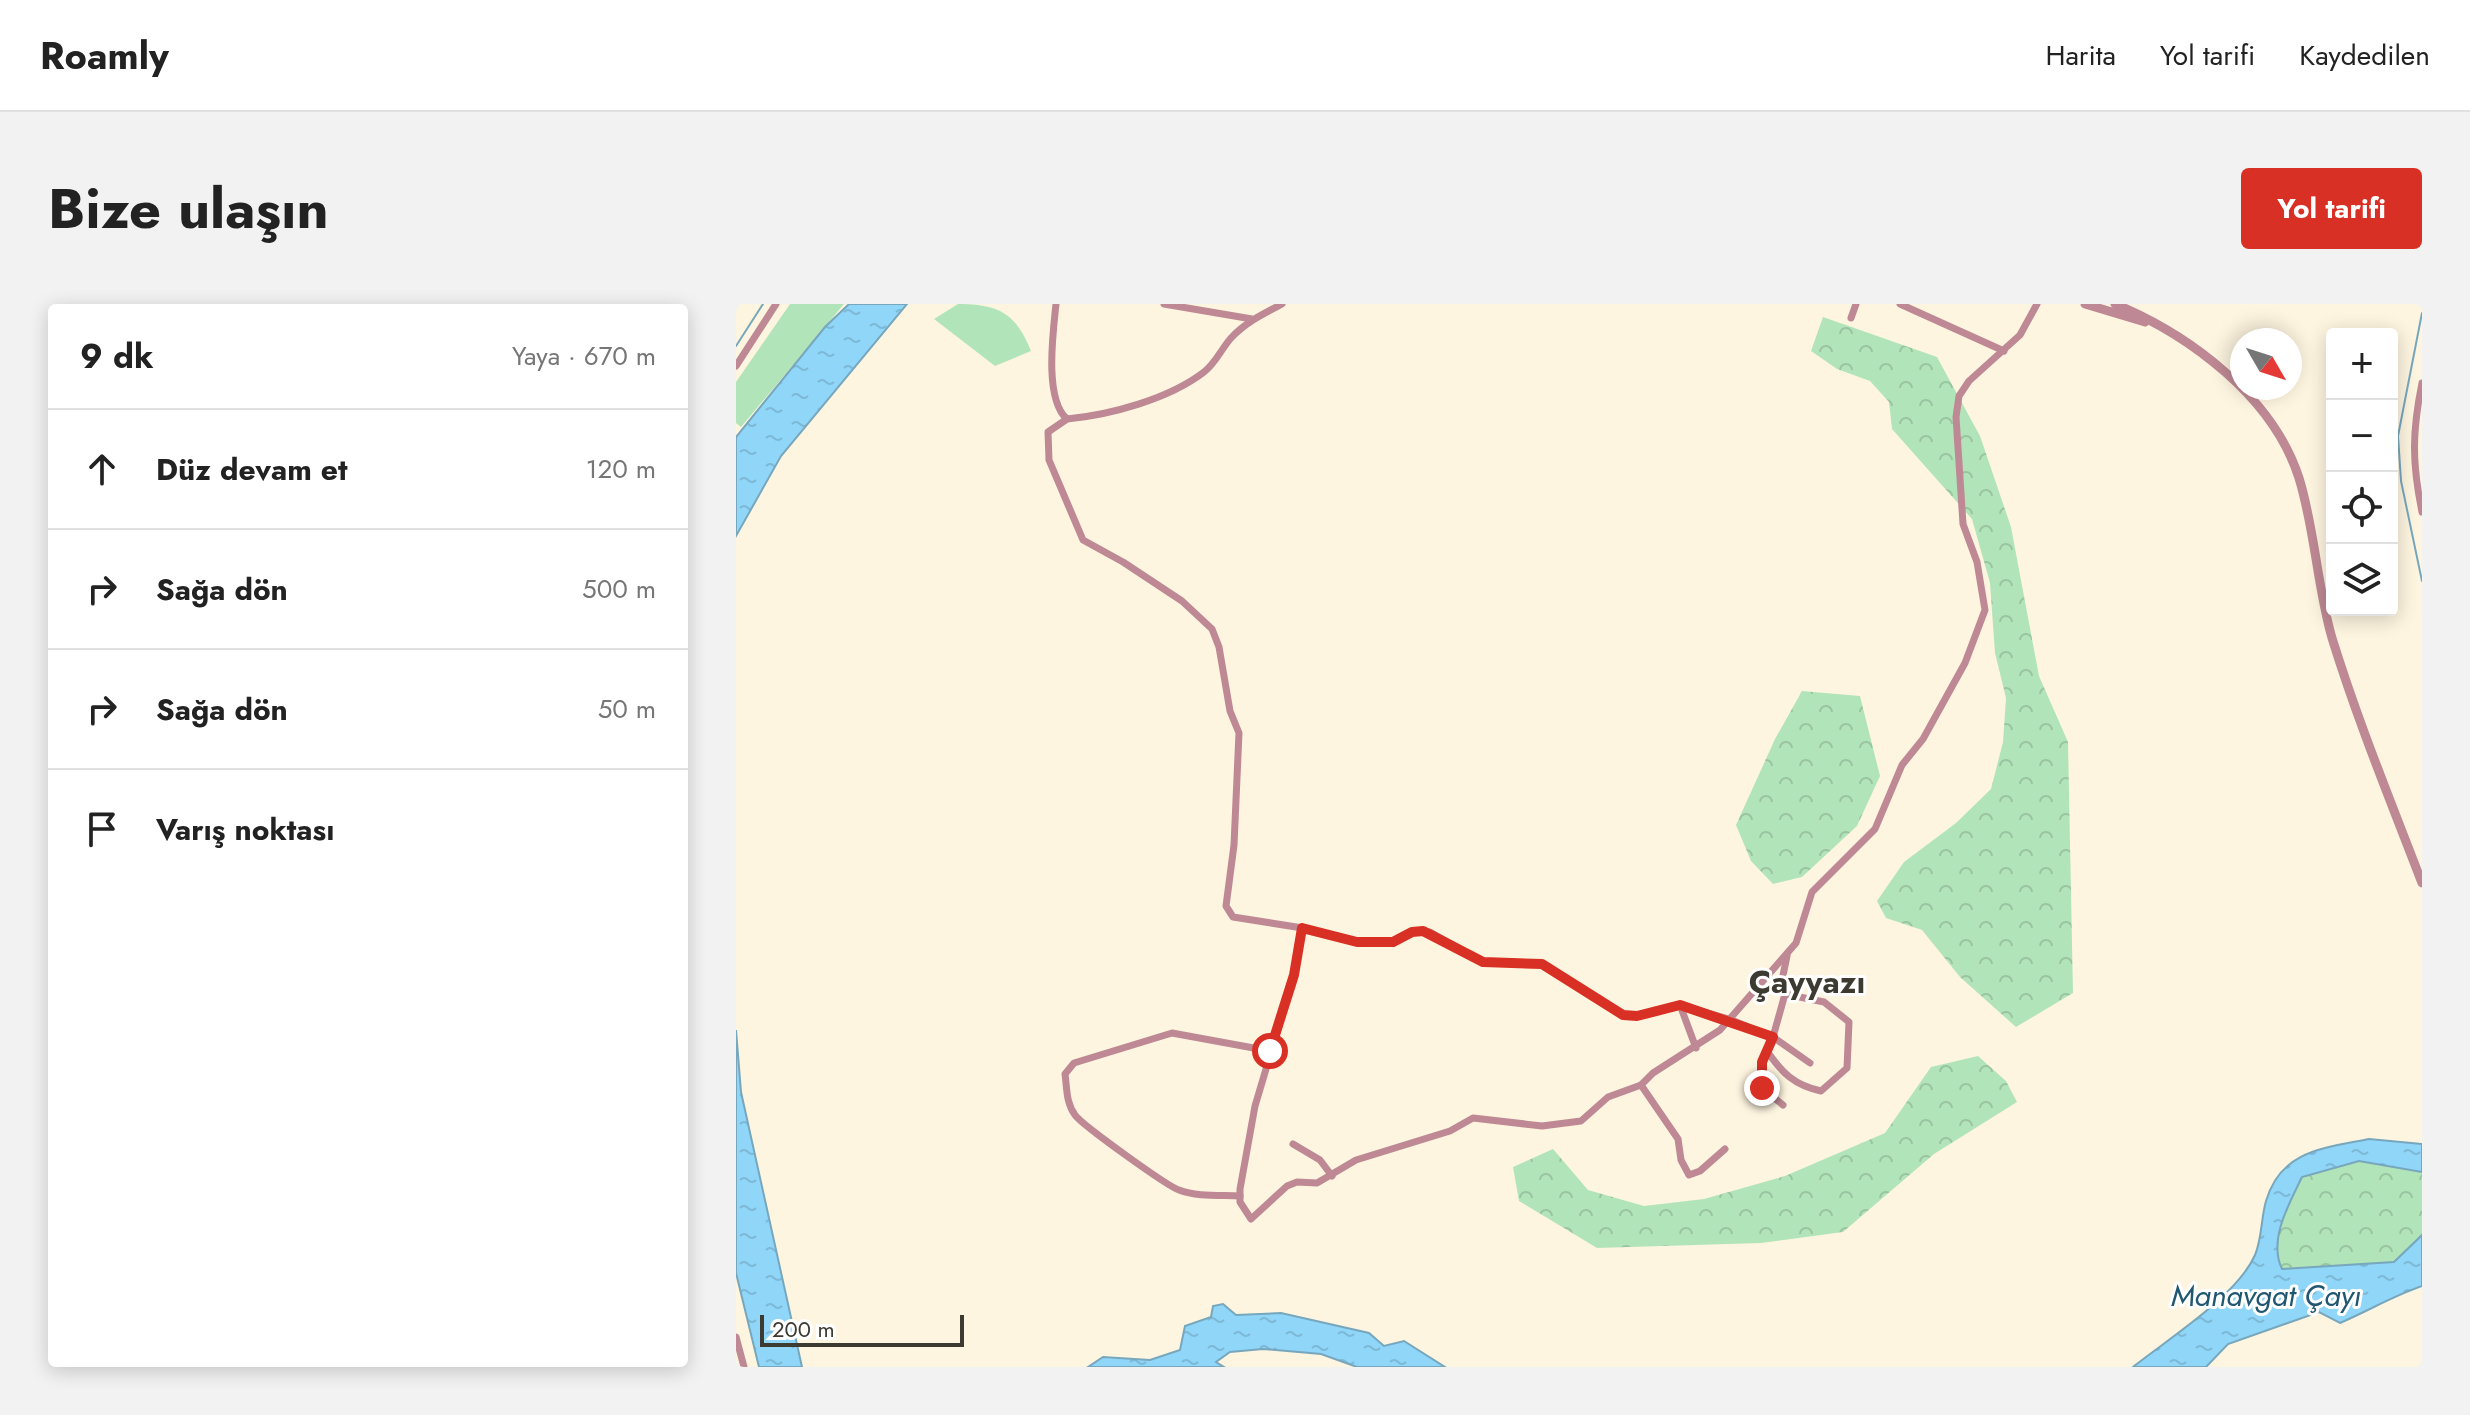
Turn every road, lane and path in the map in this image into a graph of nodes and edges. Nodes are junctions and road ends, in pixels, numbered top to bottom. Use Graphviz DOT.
graph roads {
  1 [pos="776,304"];
  2 [pos="1056,304"];
  3 [pos="1164,304"];
  4 [pos="1282,304"];
  5 [pos="1856,304"];
  6 [pos="1900,304"];
  7 [pos="2037,304"];
  8 [pos="2085,304"];
  9 [pos="2115,304"];
  10 [pos="1914,307"];
  11 [pos="1851,318"];
  12 [pos="1252,319"];
  13 [pos="2156,325"];
  14 [pos="2004,351"];
  15 [pos="736,366"];
  16 [pos="2422,383"];
  17 [pos="1067,419"];
  18 [pos="2422,512"];
  19 [pos="2422,883"];
  20 [pos="1302,928"];
  21 [pos="1787,954"];
  22 [pos="1785,994"];
  23 [pos="1680,1005"];
  24 [pos="1729,1019"];
  25 [pos="1773,1037"];
  26 [pos="1696,1048"];
  27 [pos="1270,1051"];
  28 [pos="1767,1051"];
  29 [pos="1810,1063"];
  30 [pos="1641,1085"];
  31 [pos="1783,1105"];
  32 [pos="1293,1144"];
  33 [pos="1725,1149"];
  34 [pos="1332,1176"];
  35 [pos="1240,1196"];
  36 [pos="736,1337"];
  37 [pos="744,1367"];
  1 -- 15 [label="street"];
  2 -- 17 [label="street"];
  3 -- 12 [label="street"];
  4 -- 12 [label="street"];
  5 -- 11 [label="street"];
  6 -- 10 [label="street"];
  7 -- 14 [label="street"];
  8 -- 13 [label="street"];
  9 -- 13 [label="street"];
  10 -- 14 [label="street"];
  12 -- 17 [label="street"];
  13 -- 19 [label="street"];
  14 -- 21 [label="street"];
  16 -- 18 [label="street"];
  17 -- 20 [label="street"];
  20 -- 23 [label="street"];
  20 -- 27 [label="street"];
  21 -- 22 [label="street"];
  21 -- 24 [label="street"];
  22 -- 25 [label="street"];
  22 -- 28 [label="street"];
  23 -- 24 [label="street"];
  23 -- 26 [label="street"];
  24 -- 25 [label="street"];
  24 -- 26 [label="street"];
  25 -- 28 [label="street"];
  25 -- 29 [label="street"];
  26 -- 30 [label="street"];
  27 -- 35 [label="street"];
  27 -- 35 [label="street"];
  28 -- 31 [label="street"];
  30 -- 33 [label="street"];
  30 -- 34 [label="street"];
  32 -- 34 [label="street"];
  34 -- 35 [label="street"];
  36 -- 37 [label="street"];
}
